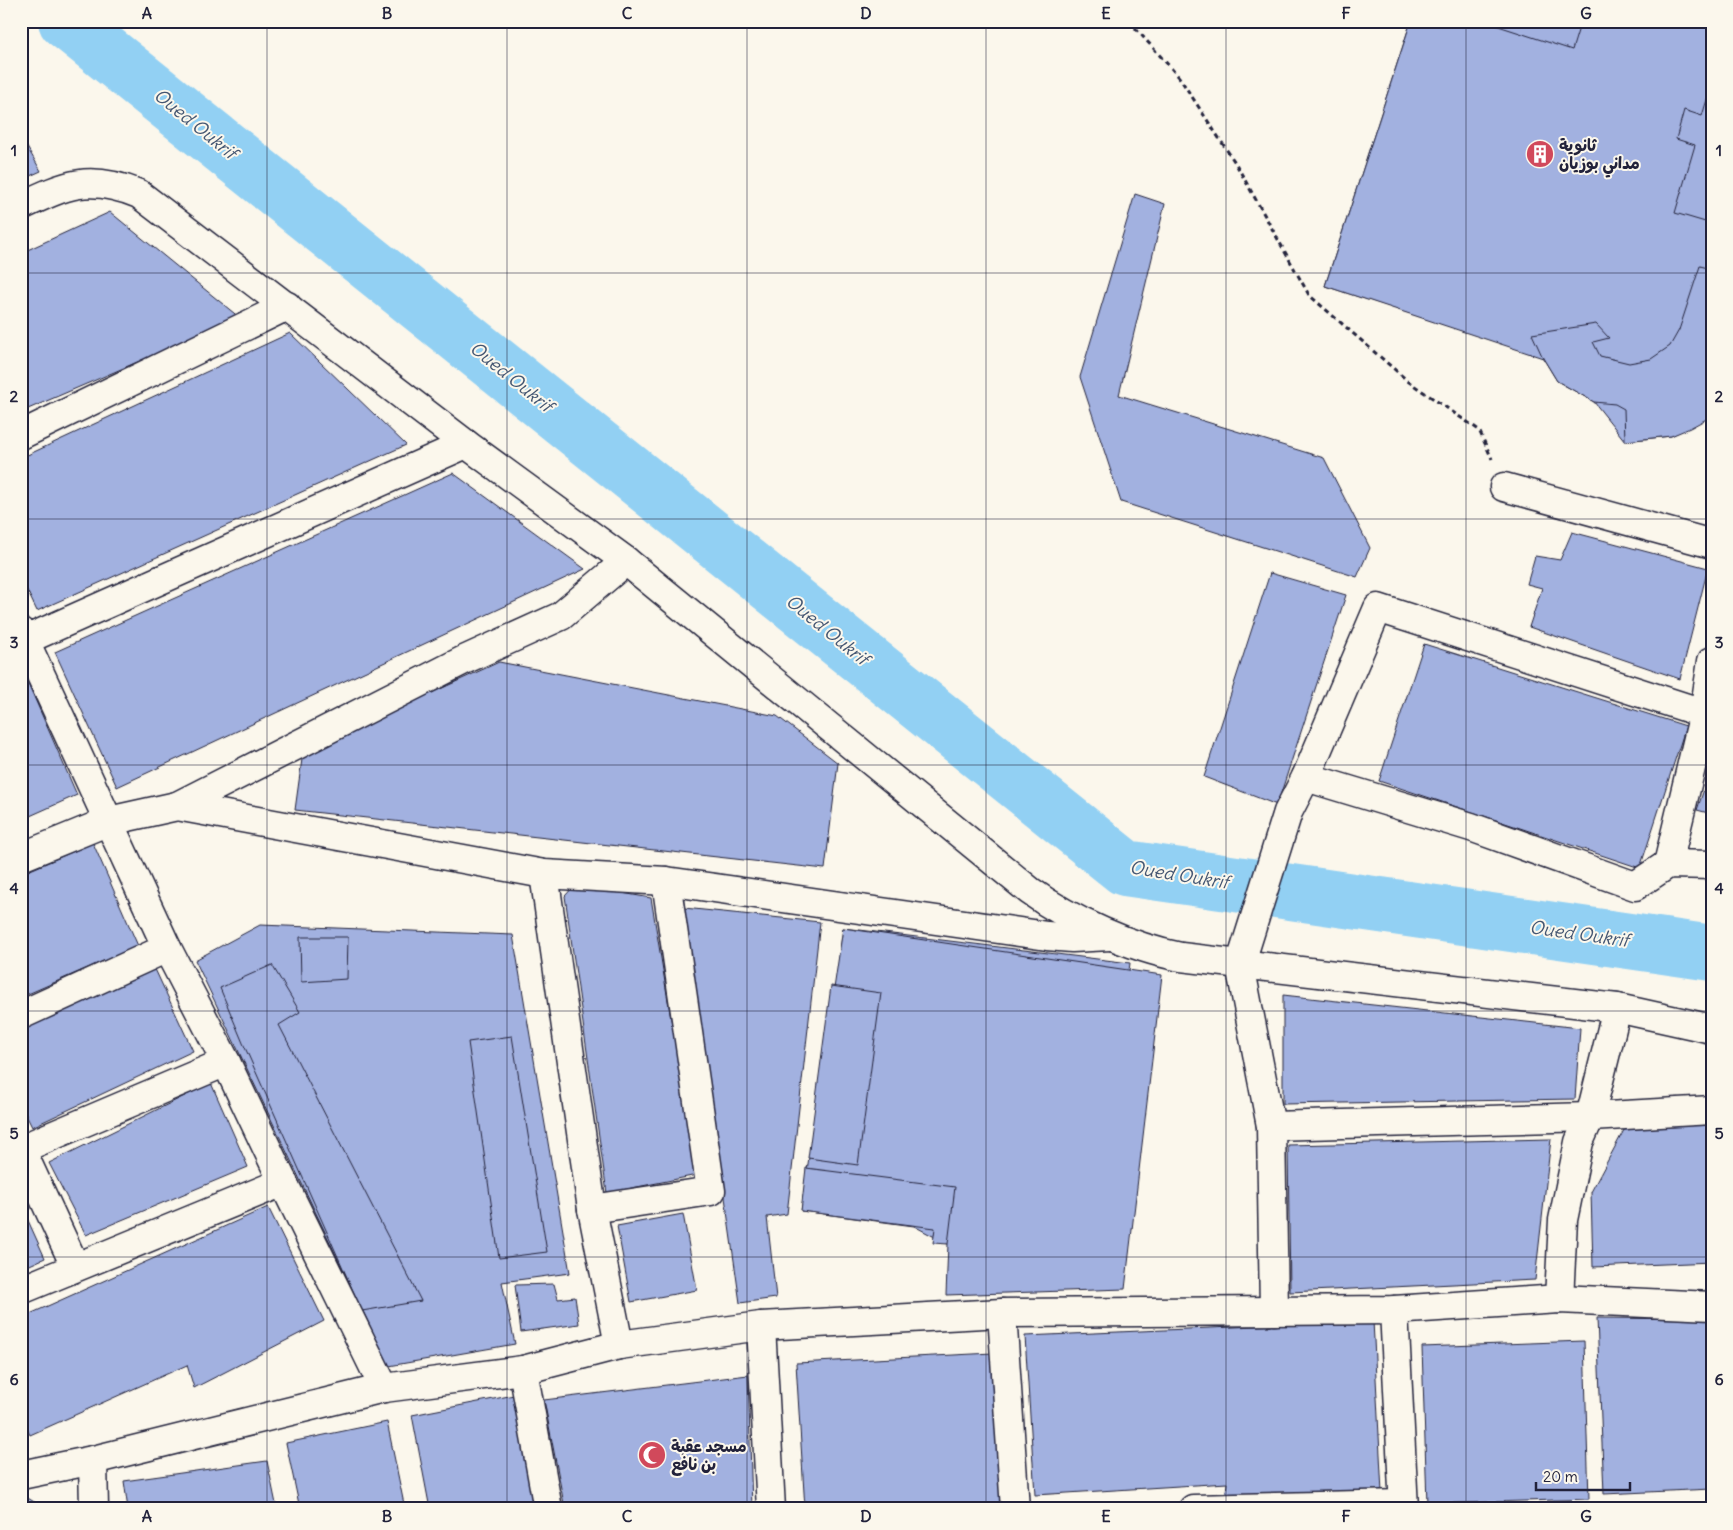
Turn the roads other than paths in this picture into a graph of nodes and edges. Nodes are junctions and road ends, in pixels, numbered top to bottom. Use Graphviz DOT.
graph roads {
  1 [pos="21,206"];
  2 [pos="287,306"];
  3 [pos="21,435"];
  4 [pos="466,444"];
  5 [pos="1504,488"];
  6 [pos="1712,544"];
  7 [pos="626,561"];
  8 [pos="22,638"];
  9 [pos="1712,660"];
  10 [pos="1708,715"];
  11 [pos="1306,777"];
  12 [pos="177,806"];
  13 [pos="109,821"];
  14 [pos="21,857"];
  15 [pos="1668,864"];
  16 [pos="1712,865"];
  17 [pos="544,874"];
  18 [pos="666,881"];
  19 [pos="1114,936"];
  20 [pos="167,948"];
  21 [pos="1240,965"];
  22 [pos="1617,1008"];
  23 [pos="21,1015"];
  24 [pos="1712,1029"];
  25 [pos="226,1062"];
  26 [pos="1712,1110"];
  27 [pos="1590,1116"];
  28 [pos="1271,1126"];
  29 [pos="21,1149"];
  30 [pos="283,1182"];
  31 [pos="592,1209"];
  32 [pos="75,1266"];
  33 [pos="21,1290"];
  34 [pos="1559,1299"];
  35 [pos="1712,1306"];
  36 [pos="1394,1310"];
  37 [pos="1274,1312"];
  38 [pos="1002,1313"];
  39 [pos="760,1326"];
  40 [pos="619,1344"];
  41 [pos="522,1370"];
  42 [pos="384,1388"];
  43 [pos="93,1460"];
  44 [pos="21,1475"];
  45 [pos="1404,1506"];
  46 [pos="94,1509"];
  47 [pos="548,1509"];
  48 [pos="771,1509"];
  49 [pos="1015,1509"];
  50 [pos="1193,1509"];
  1 -- 2 [label="street"];
  2 -- 3 [label="street"];
  2 -- 4 [label="street"];
  4 -- 7 [label="street"];
  4 -- 8 [label="street"];
  5 -- 6 [label="street"];
  7 -- 12 [label="street"];
  7 -- 19 [label="street"];
  8 -- 13 [label="street"];
  9 -- 10 [label="street"];
  10 -- 11 [label="street"];
  10 -- 15 [label="street"];
  11 -- 15 [label="street"];
  11 -- 21 [label="street"];
  12 -- 13 [label="street"];
  12 -- 17 [label="street"];
  13 -- 14 [label="street"];
  13 -- 20 [label="street"];
  15 -- 16 [label="street"];
  17 -- 18 [label="street"];
  17 -- 31 [label="street"];
  18 -- 19 [label="street"];
  18 -- 31 [label="street"];
  19 -- 21 [label="street"];
  20 -- 23 [label="street"];
  20 -- 25 [label="street"];
  21 -- 22 [label="street"];
  21 -- 28 [label="street"];
  22 -- 24 [label="street"];
  22 -- 27 [label="street"];
  25 -- 29 [label="street"];
  25 -- 30 [label="street"];
  26 -- 27 [label="street"];
  27 -- 28 [label="street"];
  27 -- 34 [label="street"];
  28 -- 37 [label="street"];
  29 -- 32 [label="street"];
  30 -- 32 [label="street"];
  30 -- 42 [label="street"];
  31 -- 40 [label="street"];
  32 -- 33 [label="street"];
  34 -- 35 [label="street"];
  34 -- 36 [label="street"];
  36 -- 37 [label="street"];
  36 -- 45 [label="street"];
  37 -- 38 [label="street"];
  38 -- 39 [label="street"];
  38 -- 49 [label="street"];
  39 -- 40 [label="street"];
  39 -- 48 [label="street"];
  40 -- 41 [label="street"];
  41 -- 42 [label="street"];
  41 -- 47 [label="street"];
  42 -- 43 [label="street"];
  43 -- 44 [label="street"];
  43 -- 46 [label="street"];
  45 -- 50 [label="street"];
}
